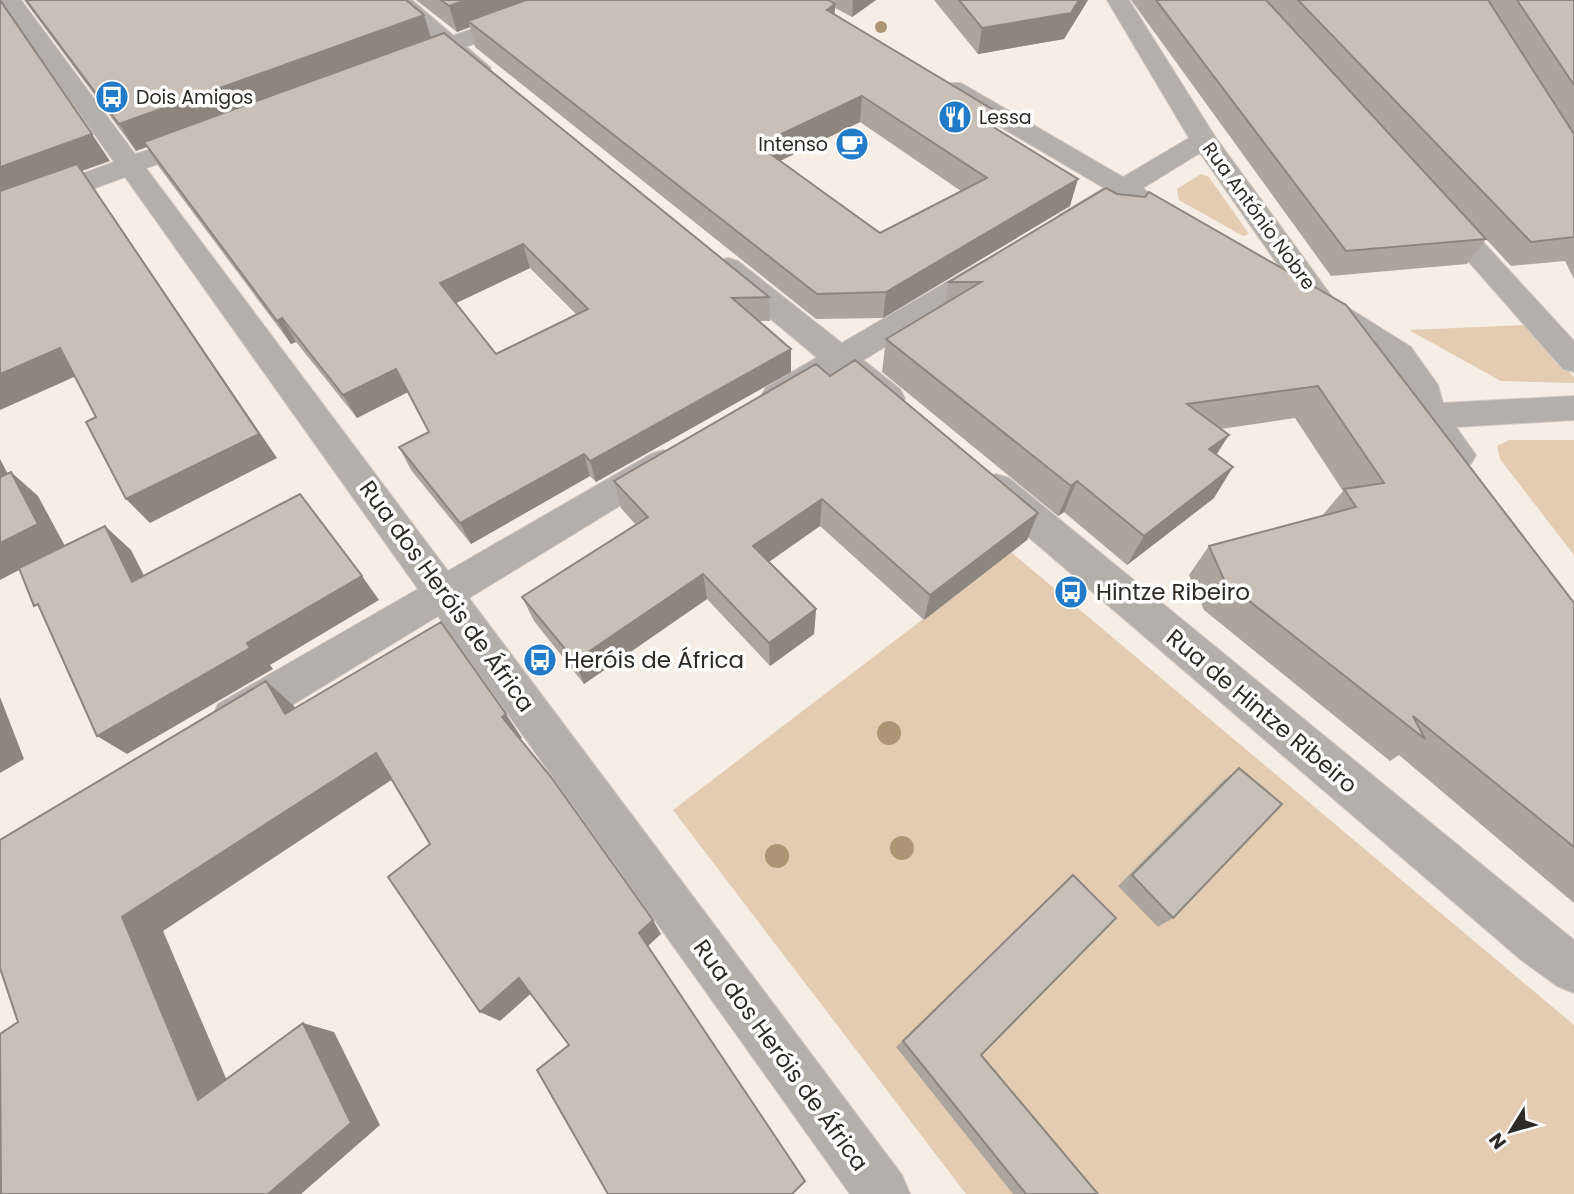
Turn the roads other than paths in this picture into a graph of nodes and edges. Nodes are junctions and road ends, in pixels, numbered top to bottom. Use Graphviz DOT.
graph roads {
  1 [pos="10,0"];
  2 [pos="398,0"];
  3 [pos="572,0"];
  4 [pos="1118,0"];
  5 [pos="450,44"];
  6 [pos="382,70"];
  7 [pos="932,77"];
  8 [pos="502,86"];
  9 [pos="1204,140"];
  10 [pos="178,147"];
  11 [pos="128,166"];
  12 [pos="1124,188"];
  13 [pos="1427,198"];
  14 [pos="0,214"];
  15 [pos="1168,214"];
  16 [pos="704,248"];
  17 [pos="1263,270"];
  18 [pos="1322,304"];
  19 [pos="842,360"];
  20 [pos="1574,360"];
  21 [pos="1574,408"];
  22 [pos="747,414"];
  23 [pos="908,415"];
  24 [pos="1429,416"];
  25 [pos="688,449"];
  26 [pos="972,468"];
  27 [pos="1478,480"];
  28 [pos="444,592"];
  29 [pos="199,738"];
  30 [pos="1574,969"];
  31 [pos="883,1194"];
  1 -- 11 [label="street, Rua dos Heróis de África"];
  2 -- 5 [label="street"];
  3 -- 5 [label="street"];
  4 -- 9 [label="street, Rua António Nobre"];
  5 -- 6 [label="street"];
  5 -- 8 [label="street"];
  7 -- 12 [label="street"];
  9 -- 12 [label="street"];
  9 -- 18 [label="street, Rua António Nobre"];
  10 -- 11 [label="street"];
  11 -- 14 [label="street"];
  11 -- 28 [label="street, Rua dos Heróis de África"];
  12 -- 15 [label="street"];
  12 -- 19 [label="street"];
  13 -- 20 [label="street"];
  16 -- 19 [label="street"];
  17 -- 18 [label="street"];
  18 -- 24 [label="street, Rua António Nobre"];
  19 -- 22 [label="street"];
  19 -- 23 [label="street"];
  21 -- 24 [label="street"];
  24 -- 27 [label="street, Rua António Nobre"];
  25 -- 28 [label="street"];
  26 -- 30 [label="street, Rua de Hintze Ribeiro"];
  28 -- 29 [label="street"];
  28 -- 31 [label="street, Rua dos Heróis de África"];
}
